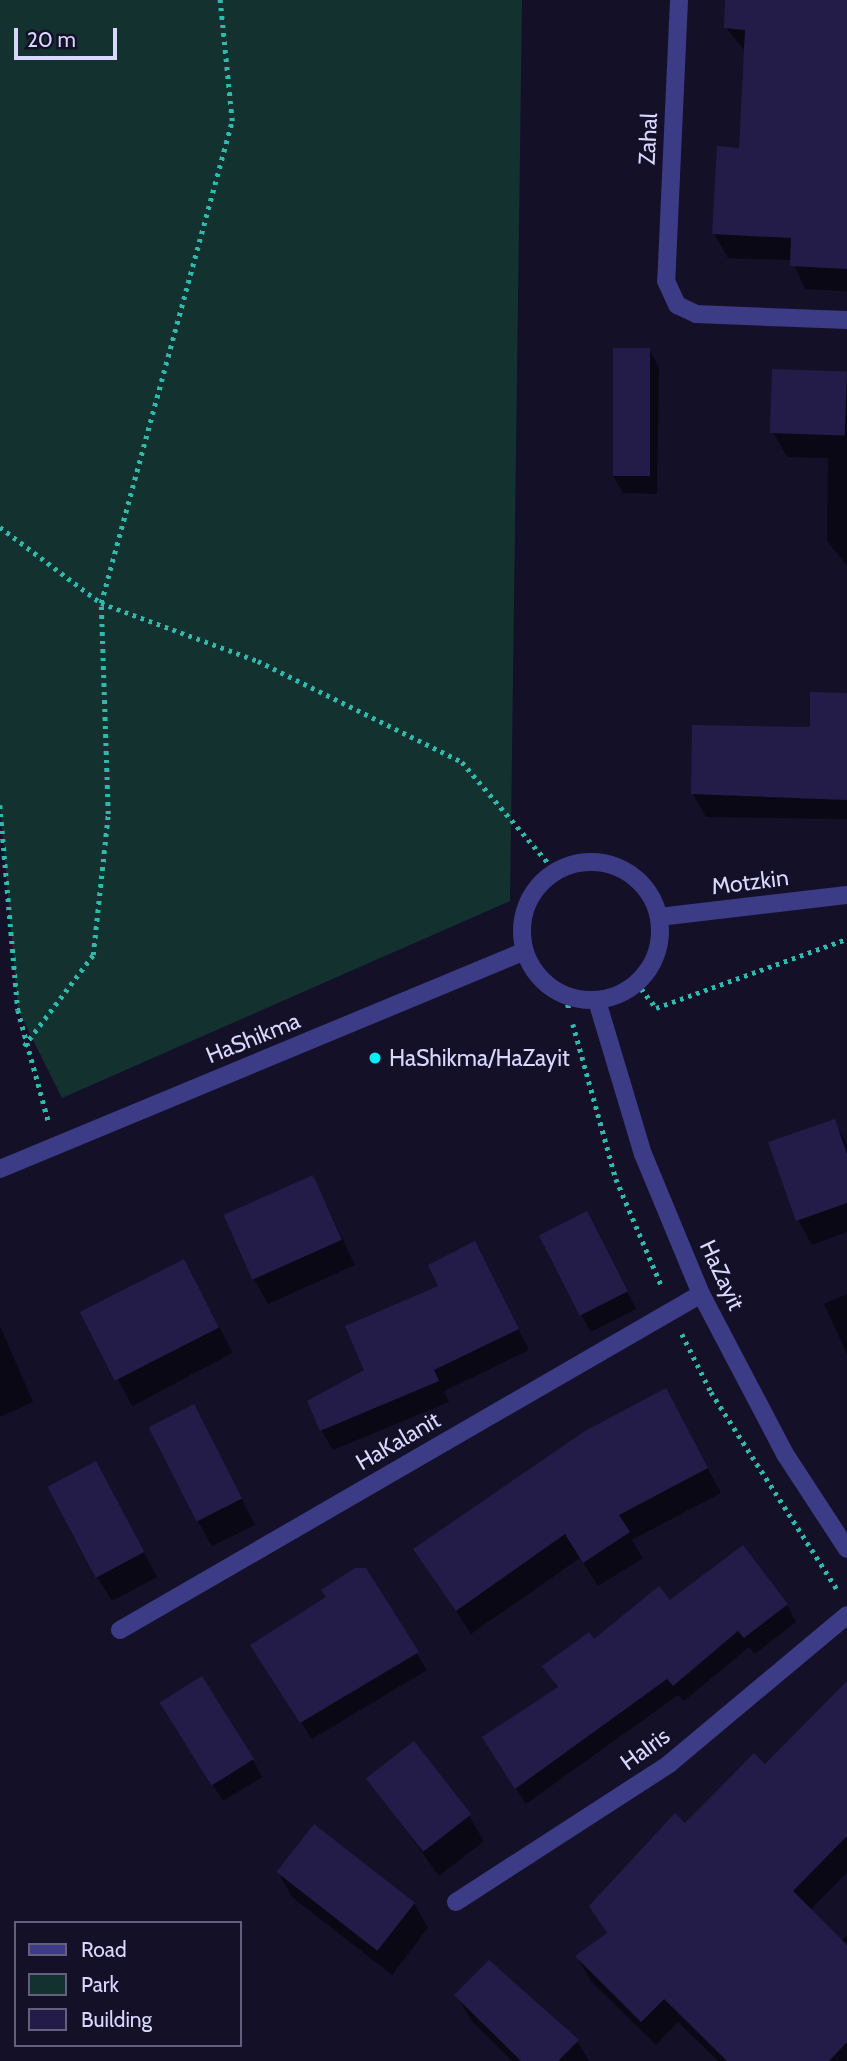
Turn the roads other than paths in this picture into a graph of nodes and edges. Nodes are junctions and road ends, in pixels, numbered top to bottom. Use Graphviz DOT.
graph roads {
  1 [pos="679,0"];
  2 [pos="847,320"];
  3 [pos="847,895"];
  4 [pos="659,917"];
  5 [pos="525,951"];
  6 [pos="597,1000"];
  7 [pos="0,1169"];
  8 [pos="701,1294"];
  9 [pos="847,1549"];
  10 [pos="847,1615"];
  11 [pos="120,1630"];
  12 [pos="456,1902"];
  1 -- 2 [label="street, Zahal"];
  3 -- 4 [label="street, Motzkin"];
  4 -- 5 [label="street"];
  4 -- 6 [label="street"];
  5 -- 6 [label="street"];
  5 -- 7 [label="street, HaShikma"];
  6 -- 8 [label="street, HaZayit"];
  8 -- 9 [label="street, HaZayit"];
  8 -- 11 [label="street, HaKalanit"];
  10 -- 12 [label="street, HaIris"];
}
